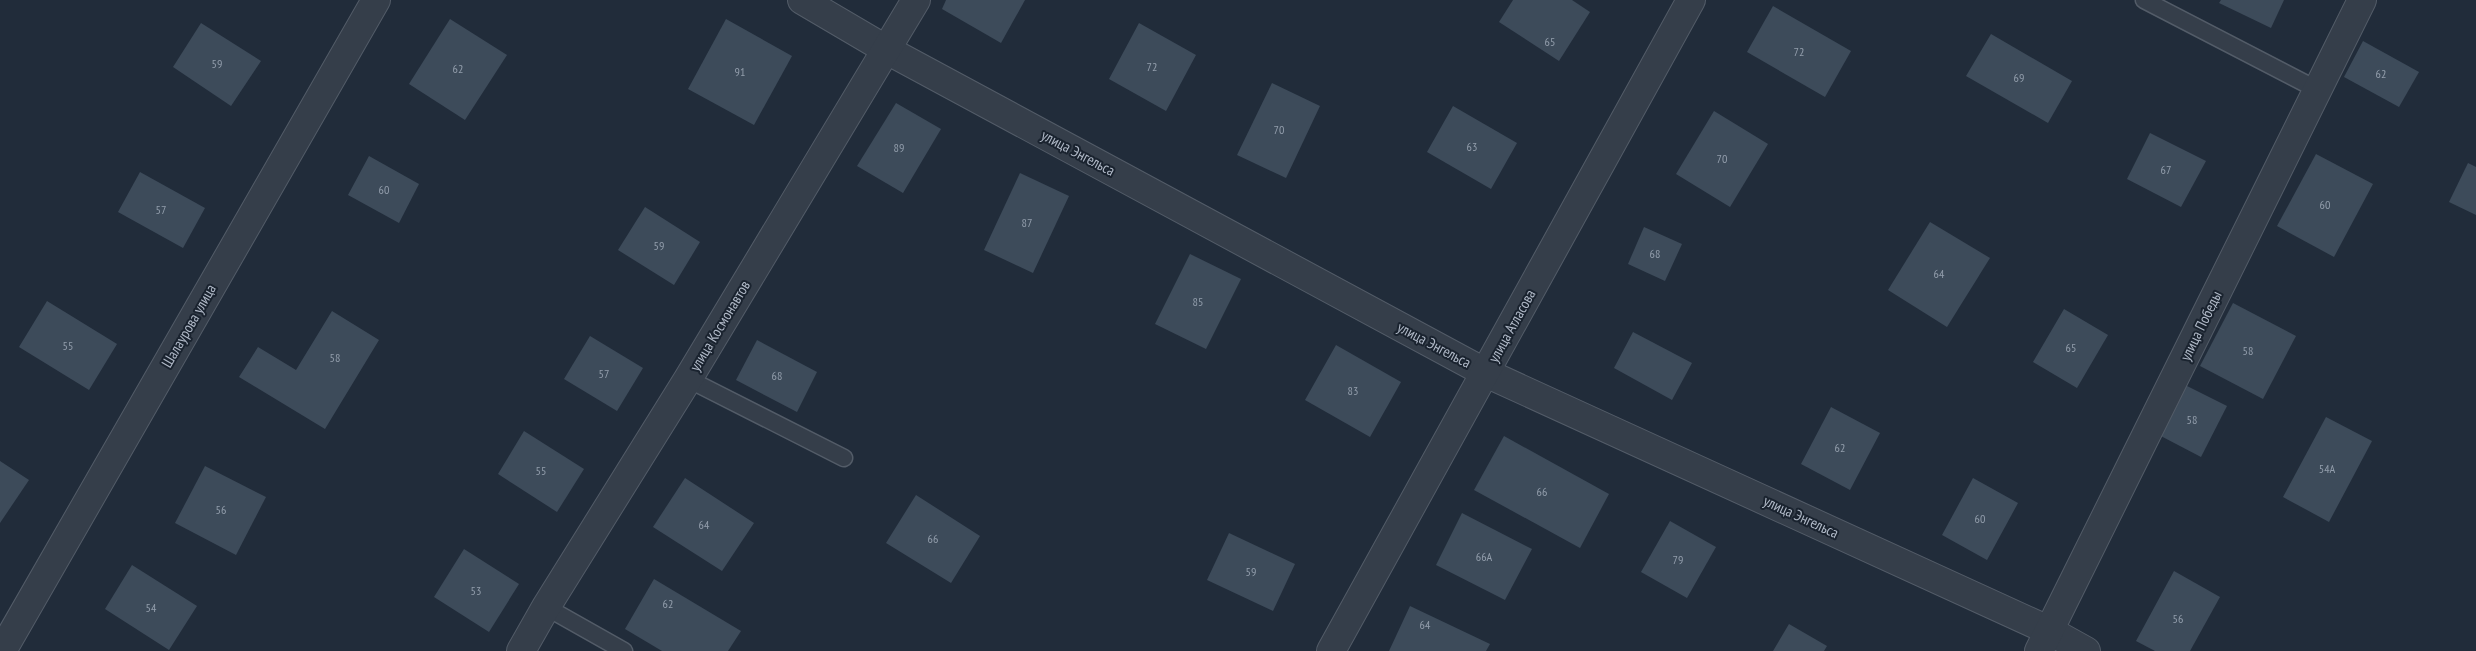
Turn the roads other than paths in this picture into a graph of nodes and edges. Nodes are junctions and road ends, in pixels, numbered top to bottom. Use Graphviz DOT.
graph roads {
  1 [pos="376,0"];
  2 [pos="802,0"];
  3 [pos="916,0"];
  4 [pos="1692,0"];
  5 [pos="2144,0"];
  6 [pos="2362,0"];
  7 [pos="887,50"];
  8 [pos="2318,90"];
  9 [pos="1486,373"];
  10 [pos="688,379"];
  11 [pos="844,458"];
  12 [pos="546,607"];
  13 [pos="2044,641"];
  14 [pos="2,651"];
  15 [pos="522,651"];
  16 [pos="624,651"];
  17 [pos="1331,651"];
  18 [pos="2086,651"];
  1 -- 14 [label="street, Шалаурова улица"];
  2 -- 7 [label="street, улица Энгельса"];
  3 -- 7 [label="street, улица Космонавтов"];
  4 -- 9 [label="street, улица Атласова"];
  5 -- 8 [label="lane"];
  6 -- 8 [label="street, улица Победы"];
  7 -- 9 [label="street, улица Энгельса"];
  7 -- 10 [label="street, улица Космонавтов"];
  8 -- 13 [label="street, улица Победы"];
  9 -- 13 [label="street, улица Энгельса"];
  9 -- 17 [label="street, улица Атласова"];
  10 -- 11 [label="lane"];
  10 -- 12 [label="street, улица Космонавтов"];
  12 -- 15 [label="street, улица Космонавтов"];
  12 -- 16 [label="lane"];
  13 -- 18 [label="street, улица Энгельса"];
}
